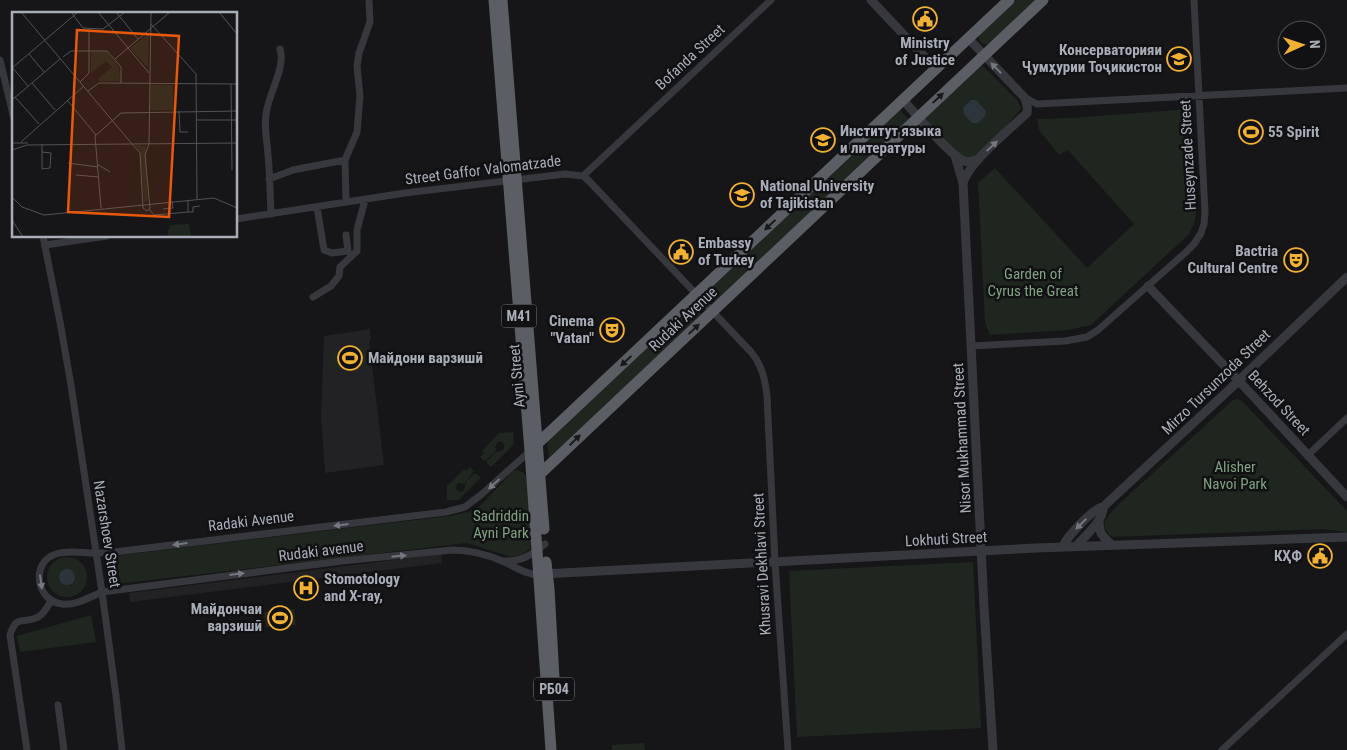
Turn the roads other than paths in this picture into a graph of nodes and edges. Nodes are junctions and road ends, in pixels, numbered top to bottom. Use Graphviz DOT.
graph roads {
  1 [pos="369,0"];
  2 [pos="494,0"];
  3 [pos="502,0"];
  4 [pos="771,0"];
  5 [pos="871,0"];
  6 [pos="1010,0"];
  7 [pos="1042,0"];
  8 [pos="1194,0"];
  9 [pos="499,14"];
  10 [pos="969,39"];
  11 [pos="280,48"];
  12 [pos="984,55"];
  13 [pos="0,60"];
  14 [pos="936,69"];
  15 [pos="1347,88"];
  16 [pos="1199,95"];
  17 [pos="1024,97"];
  18 [pos="903,100"];
  19 [pos="1038,104"];
  20 [pos="12,111"];
  21 [pos="1027,113"];
  22 [pos="918,117"];
  23 [pos="954,156"];
  24 [pos="979,159"];
  25 [pos="345,160"];
  26 [pos="583,176"];
  27 [pos="269,179"];
  28 [pos="512,180"];
  29 [pos="963,184"];
  30 [pos="365,200"];
  31 [pos="346,202"];
  32 [pos="317,207"];
  33 [pos="271,214"];
  34 [pos="238,220"];
  35 [pos="346,235"];
  36 [pos="43,238"];
  37 [pos="93,238"];
  38 [pos="45,245"];
  39 [pos="1347,277"];
  40 [pos="1148,286"];
  41 [pos="695,295"];
  42 [pos="313,297"];
  43 [pos="712,312"];
  44 [pos="971,346"];
  45 [pos="764,377"];
  46 [pos="1238,380"];
  47 [pos="1347,418"];
  48 [pos="534,447"];
  49 [pos="1308,455"];
  50 [pos="540,474"];
  51 [pos="1347,497"];
  52 [pos="1103,507"];
  53 [pos="1099,520"];
  54 [pos="1347,537"];
  55 [pos="1112,544"];
  56 [pos="1062,546"];
  57 [pos="1076,546"];
  58 [pos="541,547"];
  59 [pos="981,551"];
  60 [pos="96,553"];
  61 [pos="503,562"];
  62 [pos="775,562"];
  63 [pos="543,574"];
  64 [pos="102,592"];
  65 [pos="52,601"];
  66 [pos="547,628"];
  67 [pos="1347,634"];
  68 [pos="58,705"];
  69 [pos="27,750"];
  70 [pos="64,750"];
  71 [pos="122,750"];
  72 [pos="551,750"];
  73 [pos="558,750"];
  74 [pos="788,750"];
  75 [pos="993,750"];
  76 [pos="1222,750"];
  1 -- 25 [label="street"];
  2 -- 9 [label="highway, Ayni Street / M41"];
  3 -- 9 [label="highway, Ayni Street / M41"];
  4 -- 26 [label="street, Bofanda Street"];
  5 -- 14 [label="street"];
  6 -- 10 [label="highway, Rudaki Avenue"];
  7 -- 12 [label="highway, Rudaki Avenue"];
  8 -- 16 [label="street, Huseynzade Street"];
  9 -- 28 [label="highway, Ayni Street / M41"];
  10 -- 12 [label="street"];
  10 -- 14 [label="highway, Rudaki Avenue"];
  11 -- 27 [label="street"];
  17 -- 12 [label="street, one-way"];
  22 -- 12 [label="highway, Rudaki Avenue, one-way"];
  13 -- 20 [label="street"];
  14 -- 18 [label="highway, Rudaki Avenue"];
  15 -- 16 [label="street"];
  16 -- 19 [label="street"];
  16 -- 40 [label="street, Huseynzade Street"];
  17 -- 19 [label="street"];
  17 -- 21 [label="street"];
  18 -- 22 [label="street, Nisor Mukhammad Street"];
  18 -- 41 [label="highway, Rudaki Avenue, one-way"];
  19 -- 21 [label="street"];
  24 -- 21 [label="street, one-way"];
  22 -- 23 [label="street, Nisor Mukhammad Street"];
  22 -- 43 [label="highway, Rudaki Avenue"];
  23 -- 24 [label="street"];
  23 -- 29 [label="street, Nisor Mukhammad Street"];
  24 -- 29 [label="street"];
  25 -- 27 [label="street"];
  25 -- 31 [label="street"];
  26 -- 28 [label="street, Street Gaffor Valomatzade"];
  26 -- 41 [label="street, Street Gaffor Valomatzade"];
  27 -- 33 [label="street"];
  28 -- 30 [label="street, Street Gaffor Valomatzade"];
  28 -- 48 [label="highway, Ayni Street / M41"];
  29 -- 44 [label="street, Nisor Mukhammad Street"];
  30 -- 31 [label="street, Street Gaffor Valomatzade"];
  30 -- 42 [label="street"];
  31 -- 32 [label="street, Street Gaffor Valomatzade"];
  32 -- 33 [label="street, Street Gaffor Valomatzade"];
  32 -- 35 [label="street"];
  33 -- 34 [label="street, Street Gaffor Valomatzade"];
  36 -- 38 [label="street, Nazarshoev Street"];
  37 -- 38 [label="street"];
  38 -- 60 [label="street, Nazarshoev Street"];
  39 -- 46 [label="street, Mirzo Tursunzoda Street"];
  40 -- 44 [label="street, Huseynzade Street"];
  40 -- 46 [label="street, Behzod Street"];
  41 -- 43 [label="street, Street Gaffor Valomatzade"];
  41 -- 48 [label="highway, Rudaki Avenue, one-way"];
  43 -- 45 [label="street, Street Gaffor Valomatzade"];
  50 -- 43 [label="highway, Rudaki Avenue, one-way"];
  44 -- 59 [label="street, Nisor Mukhammad Street"];
  45 -- 62 [label="street, Khusravi Dekhlavi Street"];
  46 -- 49 [label="street, Behzod Street"];
  46 -- 52 [label="street, Mirzo Tursunzoda Street"];
  47 -- 49 [label="street"];
  48 -- 50 [label="highway, Ayni Street / M41"];
  48 -- 58 [label="highway, M41"];
  48 -- 60 [label="street, Radaki Avenue, one-way"];
  49 -- 51 [label="street, Behzod Street"];
  50 -- 58 [label="highway, Ayni Street / M41"];
  52 -- 53 [label="street, Mirzo Tursunzoda Street"];
  52 -- 56 [label="street, Mirzo Tursunzoda Street, one-way"];
  53 -- 55 [label="street"];
  53 -- 57 [label="street, Mirzo Tursunzoda Street"];
  54 -- 55 [label="street, Lokhuti Street"];
  55 -- 57 [label="street, Lokhuti Street"];
  56 -- 57 [label="street, Lokhuti Street"];
  56 -- 59 [label="street, Lokhuti Street"];
  58 -- 61 [label="street"];
  58 -- 63 [label="highway, Ayni Street / M41"];
  59 -- 62 [label="street, Lokhuti Street"];
  59 -- 75 [label="street, Nisor Mukhammad Street"];
  60 -- 64 [label="street, Nazarshoev Street"];
  60 -- 65 [label="street, Radaki Avenue, one-way"];
  61 -- 63 [label="street, Rudaki avenue"];
  64 -- 61 [label="street, Rudaki avenue, one-way"];
  62 -- 63 [label="street, Lokhuti Street"];
  62 -- 74 [label="street, Khusravi Dekhlavi Street"];
  63 -- 66 [label="highway, Ayni Street / M41"];
  64 -- 65 [label="street"];
  64 -- 71 [label="street, Nazarshoev Street"];
  65 -- 69 [label="street"];
  66 -- 72 [label="highway, РБ04"];
  66 -- 73 [label="highway, Ayni Street / РБ04"];
  67 -- 76 [label="street"];
  68 -- 70 [label="street"];
}
